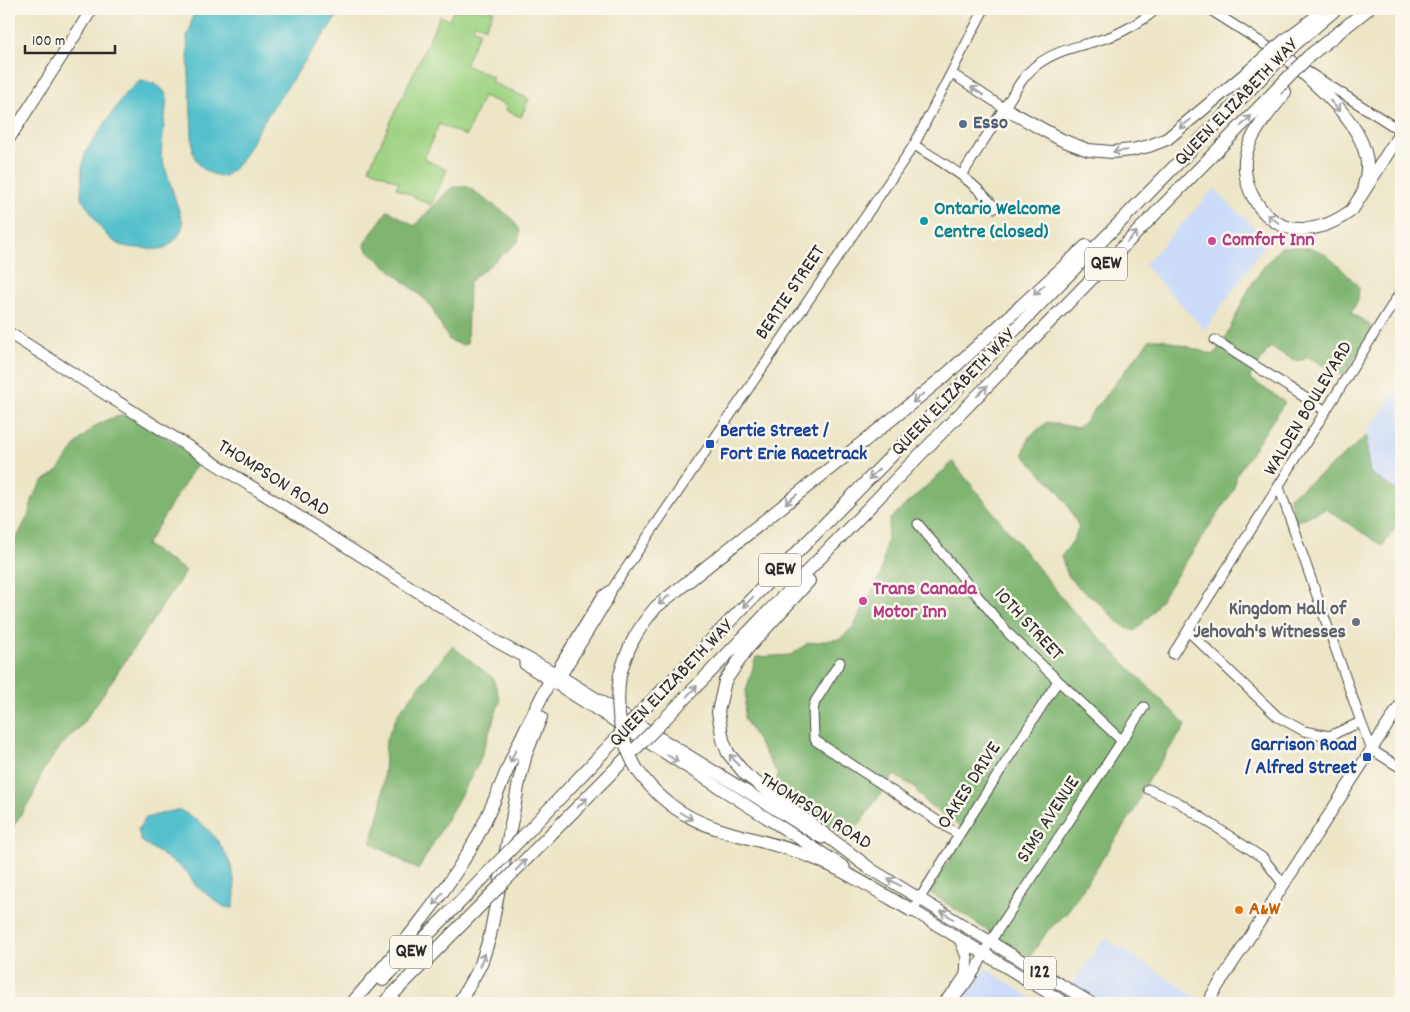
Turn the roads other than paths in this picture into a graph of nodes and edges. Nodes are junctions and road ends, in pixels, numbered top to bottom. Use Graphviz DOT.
graph roads {
  1 [pos="92,9"];
  2 [pos="984,9"];
  3 [pos="1156,9"];
  4 [pos="1208,9"];
  5 [pos="1328,9"];
  6 [pos="1336,9"];
  7 [pos="1367,10"];
  8 [pos="1289,43"];
  9 [pos="1288,59"];
  10 [pos="951,73"];
  11 [pos="1280,91"];
  12 [pos="1004,108"];
  13 [pos="1401,131"];
  14 [pos="9,139"];
  15 [pos="914,145"];
  16 [pos="962,175"];
  17 [pos="1166,175"];
  18 [pos="1360,197"];
  19 [pos="995,208"];
  20 [pos="1401,291"];
  21 [pos="9,333"];
  22 [pos="1215,340"];
  23 [pos="1326,411"];
  24 [pos="907,468"];
  25 [pos="1279,488"];
  26 [pos="918,524"];
  27 [pos="1188,631"];
  28 [pos="1173,654"];
  29 [pos="840,662"];
  30 [pos="556,679"];
  31 [pos="1058,681"];
  32 [pos="1401,704"];
  33 [pos="1144,707"];
  34 [pos="1360,722"];
  35 [pos="1122,740"];
  36 [pos="1372,750"];
  37 [pos="1401,768"];
  38 [pos="1148,789"];
  39 [pos="959,835"];
  40 [pos="868,866"];
  41 [pos="1284,885"];
  42 [pos="920,898"];
  43 [pos="912,911"];
  44 [pos="960,939"];
  45 [pos="990,942"];
  46 [pos="983,953"];
  47 [pos="966,974"];
  48 [pos="1211,999"];
  49 [pos="1061,1001"];
  50 [pos="352,1003"];
  51 [pos="359,1003"];
  52 [pos="384,1003"];
  53 [pos="459,1003"];
  54 [pos="942,1003"];
  55 [pos="950,1003"];
  56 [pos="1091,1003"];
  57 [pos="1202,1003"];
  1 -- 14 [label="main road"];
  2 -- 10 [label="street, BERTIE STREET"];
  3 -- 12 [label="street"];
  4 -- 9 [label="street"];
  5 -- 8 [label="highway"];
  6 -- 8 [label="highway, QUEEN ELIZABETH WAY / QEW"];
  7 -- 11 [label="highway, QUEEN ELIZABETH WAY / QEW, bridge"];
  8 -- 12 [label="highway, one-way, bridge"];
  8 -- 17 [label="highway, QUEEN ELIZABETH WAY / QEW, bridge"];
  9 -- 13 [label="street"];
  9 -- 18 [label="highway, one-way"];
  12 -- 10 [label="street, one-way"];
  10 -- 15 [label="street, BERTIE STREET"];
  18 -- 11 [label="highway, one-way"];
  24 -- 11 [label="highway, QUEEN ELIZABETH WAY / QEW, one-way"];
  12 -- 16 [label="street"];
  13 -- 18 [label="highway"];
  15 -- 16 [label="street"];
  15 -- 30 [label="street, BERTIE STREET"];
  16 -- 19 [label="street"];
  17 -- 43 [label="highway, one-way, bridge"];
  17 -- 51 [label="highway, QUEEN ELIZABETH WAY / QEW, one-way, bridge"];
  20 -- 23 [label="street, WALDEN BOULEVARD"];
  21 -- 30 [label="main road, THOMPSON ROAD / 122"];
  22 -- 23 [label="street"];
  23 -- 25 [label="street, WALDEN BOULEVARD"];
  40 -- 24 [label="highway, one-way"];
  52 -- 24 [label="highway, QUEEN ELIZABETH WAY / QEW, one-way, bridge"];
  25 -- 27 [label="street"];
  25 -- 34 [label="street, WALDEN BOULEVARD"];
  26 -- 31 [label="street, 10TH STREET"];
  27 -- 28 [label="street"];
  27 -- 34 [label="street"];
  29 -- 39 [label="street"];
  30 -- 40 [label="main road, THOMPSON ROAD / 122"];
  30 -- 43 [label="main road, THOMPSON ROAD / 122, one-way"];
  30 -- 50 [label="highway, one-way"];
  53 -- 30 [label="highway, one-way"];
  31 -- 35 [label="street, 10TH STREET"];
  31 -- 39 [label="street, OAKES DRIVE"];
  32 -- 36 [label="main road"];
  33 -- 35 [label="street, SIMS AVENUE"];
  34 -- 36 [label="street, WALDEN BOULEVARD"];
  35 -- 45 [label="street, SIMS AVENUE"];
  36 -- 37 [label="street"];
  36 -- 41 [label="main road"];
  38 -- 41 [label="street"];
  39 -- 42 [label="street, OAKES DRIVE"];
  42 -- 40 [label="main road, THOMPSON ROAD / 122, one-way"];
  41 -- 48 [label="main road"];
  42 -- 43 [label="street, OAKES DRIVE"];
  45 -- 42 [label="main road, THOMPSON ROAD / 122, one-way"];
  43 -- 44 [label="main road, THOMPSON ROAD / 122"];
  44 -- 46 [label="main road, THOMPSON ROAD / 122"];
  44 -- 47 [label="main road"];
  45 -- 46 [label="street, SIMS AVENUE"];
  45 -- 56 [label="main road, THOMPSON ROAD / 122"];
  46 -- 47 [label="street, SIMS AVENUE"];
  46 -- 49 [label="main road, THOMPSON ROAD / 122"];
  46 -- 55 [label="street, SIMS AVENUE"];
  47 -- 54 [label="street, SIMS AVENUE"];
  48 -- 57 [label="main road"];
}
